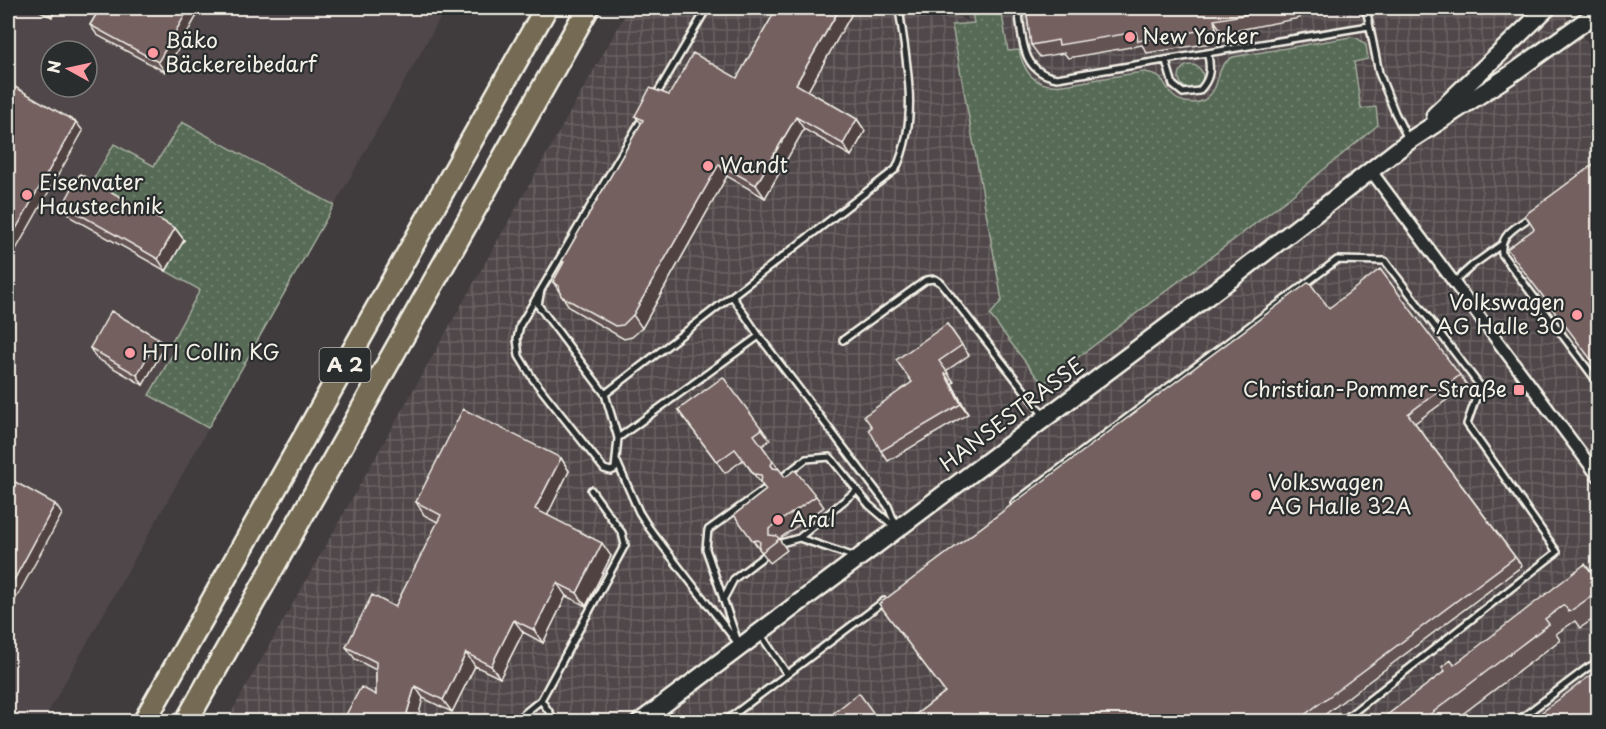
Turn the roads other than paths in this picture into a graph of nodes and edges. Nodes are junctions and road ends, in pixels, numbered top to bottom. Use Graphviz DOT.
graph roads {
  1 [pos="546,8"];
  2 [pos="588,8"];
  3 [pos="708,8"];
  4 [pos="899,8"];
  5 [pos="1018,8"];
  6 [pos="1366,8"];
  7 [pos="1547,8"];
  8 [pos="1599,12"];
  9 [pos="1370,26"];
  10 [pos="1208,55"];
  11 [pos="1166,62"];
  12 [pos="653,99"];
  13 [pos="647,109"];
  14 [pos="1409,141"];
  15 [pos="1371,171"];
  16 [pos="1534,214"];
  17 [pos="1501,245"];
  18 [pos="1454,282"];
  19 [pos="541,290"];
  20 [pos="732,296"];
  21 [pos="759,336"];
  22 [pos="843,340"];
  23 [pos="1599,383"];
  24 [pos="605,394"];
  25 [pos="1046,418"];
  26 [pos="618,438"];
  27 [pos="617,461"];
  28 [pos="784,476"];
  29 [pos="1599,476"];
  30 [pos="765,489"];
  31 [pos="591,490"];
  32 [pos="857,490"];
  33 [pos="1012,505"];
  34 [pos="898,529"];
  35 [pos="799,538"];
  36 [pos="781,543"];
  37 [pos="764,556"];
  38 [pos="858,558"];
  39 [pos="887,598"];
  40 [pos="723,600"];
  41 [pos="759,632"];
  42 [pos="740,647"];
  43 [pos="1599,662"];
  44 [pos="787,674"];
  45 [pos="541,700"];
  46 [pos="144,722"];
  47 [pos="186,722"];
  48 [pos="514,722"];
  49 [pos="556,722"];
  50 [pos="640,722"];
  51 [pos="723,722"];
  52 [pos="1341,722"];
  53 [pos="1516,722"];
  1 -- 46 [label="highway, A 2"];
  2 -- 47 [label="highway, A 2"];
  3 -- 12 [label="lane"];
  4 -- 20 [label="lane"];
  5 -- 11 [label="lane"];
  6 -- 9 [label="lane"];
  7 -- 14 [label="main road, HANSESTRASSE"];
  8 -- 14 [label="main road, HANSESTRASSE"];
  9 -- 10 [label="lane"];
  9 -- 14 [label="lane"];
  10 -- 11 [label="lane"];
  10 -- 11 [label="lane"];
  13 -- 19 [label="lane"];
  14 -- 15 [label="main road, HANSESTRASSE"];
  15 -- 18 [label="street"];
  15 -- 25 [label="main road, HANSESTRASSE"];
  16 -- 17 [label="lane"];
  17 -- 18 [label="lane"];
  17 -- 23 [label="lane"];
  18 -- 29 [label="street"];
  19 -- 24 [label="lane"];
  19 -- 27 [label="lane"];
  20 -- 21 [label="lane"];
  20 -- 24 [label="lane"];
  21 -- 26 [label="lane"];
  21 -- 34 [label="lane"];
  22 -- 25 [label="lane"];
  24 -- 26 [label="lane"];
  25 -- 34 [label="main road, HANSESTRASSE"];
  26 -- 27 [label="lane"];
  27 -- 42 [label="lane"];
  28 -- 32 [label="lane"];
  30 -- 40 [label="lane"];
  31 -- 45 [label="lane"];
  32 -- 34 [label="lane"];
  32 -- 35 [label="lane"];
  33 -- 52 [label="lane"];
  34 -- 38 [label="main road, HANSESTRASSE"];
  35 -- 36 [label="lane"];
  35 -- 38 [label="lane"];
  37 -- 40 [label="lane"];
  38 -- 41 [label="main road, HANSESTRASSE"];
  39 -- 44 [label="lane"];
  40 -- 42 [label="lane"];
  41 -- 42 [label="main road, HANSESTRASSE"];
  41 -- 44 [label="lane"];
  42 -- 50 [label="main road, HANSESTRASSE"];
  43 -- 53 [label="lane"];
  44 -- 51 [label="lane"];
  45 -- 48 [label="lane"];
  45 -- 49 [label="lane"];
}
